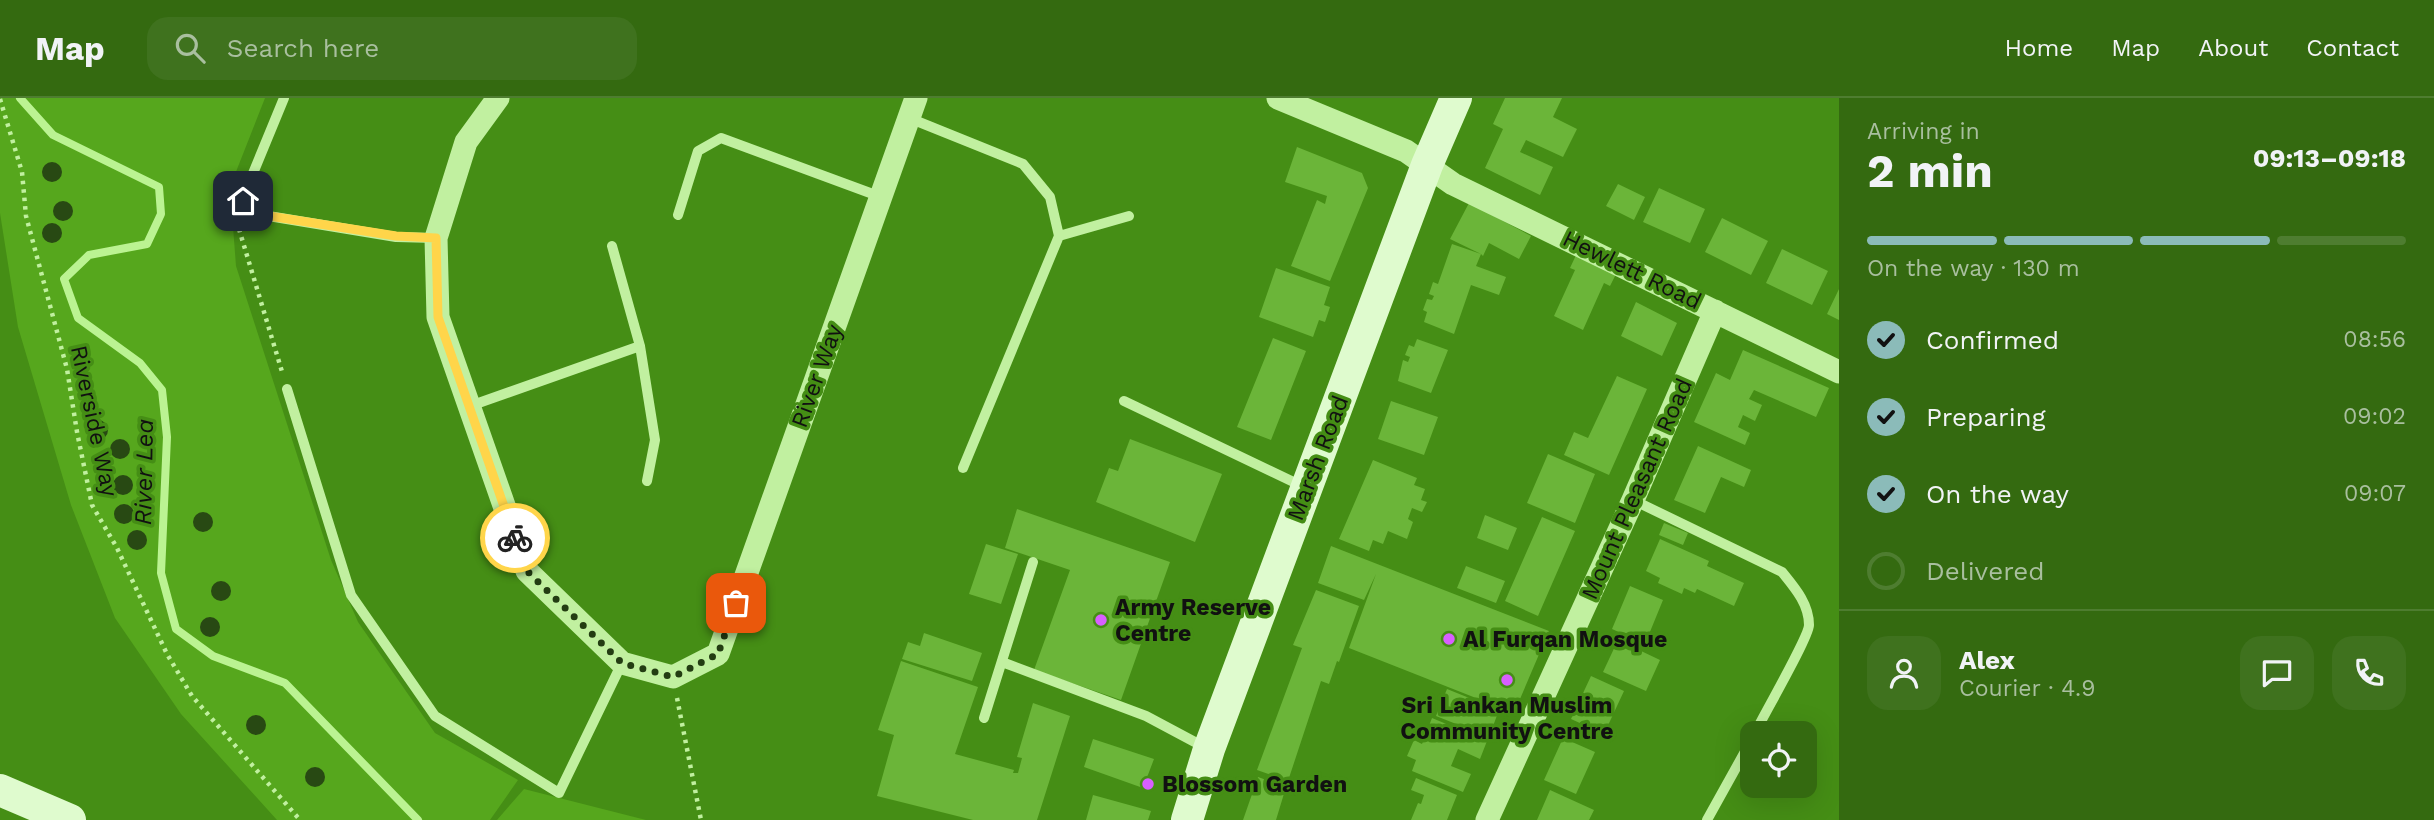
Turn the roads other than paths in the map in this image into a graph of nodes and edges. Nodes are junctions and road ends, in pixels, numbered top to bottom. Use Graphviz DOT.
graph roads {
  1 [pos="284,98"];
  2 [pos="498,98"];
  3 [pos="1278,98"];
  4 [pos="1456,98"];
  5 [pos="912,108"];
  6 [pos="1427,164"];
  7 [pos="881,197"];
  8 [pos="678,215"];
  9 [pos="1129,216"];
  10 [pos="1059,236"];
  11 [pos="436,238"];
  12 [pos="612,246"];
  13 [pos="1715,311"];
  14 [pos="640,346"];
  15 [pos="1839,372"];
  16 [pos="287,389"];
  17 [pos="1124,401"];
  18 [pos="470,406"];
  19 [pos="962,468"];
  20 [pos="648,481"];
  21 [pos="1307,488"];
  22 [pos="1633,500"];
  23 [pos="1033,562"];
  24 [pos="1002,662"];
  25 [pos="622,663"];
  26 [pos="984,718"];
  27 [pos="1761,721"];
  28 [pos="1209,749"];
  29 [pos="1740,761"];
  30 [pos="0,790"];
  31 [pos="69,820"];
  32 [pos="1187,820"];
  33 [pos="1487,820"];
  34 [pos="1707,820"];
  1 -- 11 [label="lane"];
  2 -- 11 [label="street"];
  3 -- 6 [label="street, Hewlett Road"];
  4 -- 6 [label="main road, Marsh Road"];
  5 -- 7 [label="street, River Way"];
  5 -- 10 [label="lane"];
  6 -- 13 [label="street, Hewlett Road"];
  6 -- 21 [label="main road, Marsh Road"];
  7 -- 8 [label="lane"];
  7 -- 25 [label="street, River Way"];
  9 -- 10 [label="lane"];
  10 -- 19 [label="lane"];
  11 -- 18 [label="street"];
  12 -- 14 [label="lane"];
  13 -- 15 [label="street, Hewlett Road"];
  13 -- 22 [label="street, Mount Pleasant Road"];
  14 -- 18 [label="lane"];
  14 -- 20 [label="lane"];
  16 -- 25 [label="lane"];
  17 -- 21 [label="lane"];
  18 -- 25 [label="street"];
  21 -- 28 [label="main road, Marsh Road"];
  22 -- 27 [label="lane"];
  22 -- 33 [label="street, Mount Pleasant Road"];
  23 -- 24 [label="lane"];
  24 -- 26 [label="lane"];
  24 -- 28 [label="lane"];
  28 -- 32 [label="main road, Marsh Road"];
  29 -- 34 [label="lane"];
  30 -- 31 [label="main road"];
}
